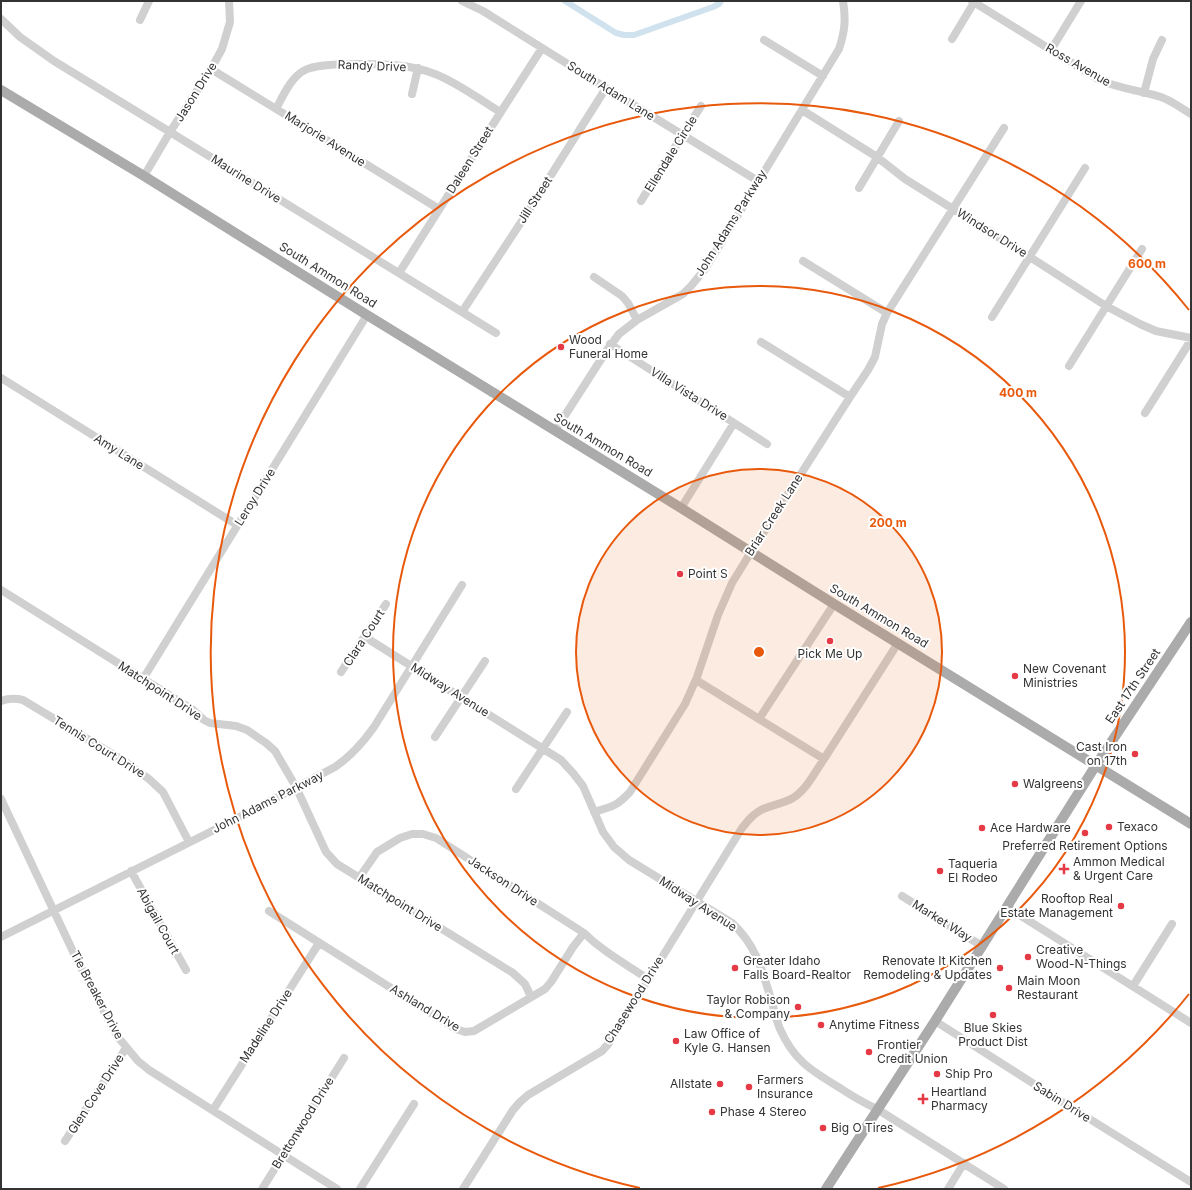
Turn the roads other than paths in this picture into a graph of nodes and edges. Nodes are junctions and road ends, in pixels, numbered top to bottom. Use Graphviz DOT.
graph roads {
  1 [pos="149,1"];
  2 [pos="229,1"];
  3 [pos="462,1"];
  4 [pos="843,1"];
  5 [pos="974,1"];
  6 [pos="1081,1"];
  7 [pos="1,19"];
  8 [pos="140,20"];
  9 [pos="952,39"];
  10 [pos="764,40"];
  11 [pos="1162,40"];
  12 [pos="542,48"];
  13 [pos="1051,50"];
  14 [pos="418,68"];
  15 [pos="211,69"];
  16 [pos="823,76"];
  17 [pos="606,88"];
  18 [pos="1,90"];
  19 [pos="1144,93"];
  20 [pos="412,94"];
  21 [pos="701,106"];
  22 [pos="276,109"];
  23 [pos="802,110"];
  24 [pos="500,112"];
  25 [pos="1191,114"];
  26 [pos="900,121"];
  27 [pos="1004,128"];
  28 [pos="170,132"];
  29 [pos="683,135"];
  30 [pos="877,157"];
  31 [pos="1085,168"];
  32 [pos="144,176"];
  33 [pos="758,181"];
  34 [pos="858,188"];
  35 [pos="641,201"];
  36 [pos="953,209"];
  37 [pos="439,210"];
  38 [pos="1142,249"];
  39 [pos="1030,257"];
  40 [pos="803,261"];
  41 [pos="399,273"];
  42 [pos="594,277"];
  43 [pos="1106,306"];
  44 [pos="462,312"];
  45 [pos="887,313"];
  46 [pos="367,315"];
  47 [pos="992,316"];
  48 [pos="637,320"];
  49 [pos="496,333"];
  50 [pos="1191,339"];
  51 [pos="761,342"];
  52 [pos="610,344"];
  53 [pos="1069,366"];
  54 [pos="1,378"];
  55 [pos="850,397"];
  56 [pos="1145,413"];
  57 [pos="734,423"];
  58 [pos="555,431"];
  59 [pos="767,444"];
  60 [pos="681,508"];
  61 [pos="237,525"];
  62 [pos="750,552"];
  63 [pos="462,585"];
  64 [pos="1,590"];
  65 [pos="386,604"];
  66 [pos="834,604"];
  67 [pos="1191,622"];
  68 [pos="365,637"];
  69 [pos="898,643"];
  70 [pos="485,661"];
  71 [pos="411,666"];
  72 [pos="341,672"];
  73 [pos="143,678"];
  74 [pos="696,680"];
  75 [pos="461,698"];
  76 [pos="1,701"];
  77 [pos="567,712"];
  78 [pos="759,719"];
  79 [pos="435,737"];
  80 [pos="542,749"];
  81 [pos="824,759"];
  82 [pos="1096,765"];
  83 [pos="296,787"];
  84 [pos="516,789"];
  85 [pos="1,799"];
  86 [pos="594,812"];
  87 [pos="1191,824"];
  88 [pos="188,842"];
  89 [pos="131,871"];
  90 [pos="359,878"];
  91 [pos="902,896"];
  92 [pos="696,901"];
  93 [pos="1007,907"];
  94 [pos="54,911"];
  95 [pos="270,911"];
  96 [pos="1172,924"];
  97 [pos="584,933"];
  98 [pos="1,937"];
  99 [pos="319,943"];
  100 [pos="982,946"];
  101 [pos="186,970"];
  102 [pos="648,979"];
  103 [pos="1133,986"];
  104 [pos="531,997"];
  105 [pos="935,1020"];
  106 [pos="1191,1023"];
  107 [pos="126,1048"];
  108 [pos="344,1058"];
  109 [pos="414,1104"];
  110 [pos="877,1109"];
  111 [pos="213,1110"];
  112 [pos="66,1141"];
  113 [pos="283,1154"];
  114 [pos="964,1163"];
  115 [pos="1191,1182"];
  116 [pos="262,1189"];
  117 [pos="337,1189"];
  118 [pos="360,1189"];
  119 [pos="463,1189"];
  120 [pos="826,1189"];
  121 [pos="948,1189"];
  122 [pos="1004,1189"];
  1 -- 8 [label="street"];
  2 -- 15 [label="street, Jason Drive"];
  3 -- 12 [label="street, South Adam Lane"];
  4 -- 16 [label="street, John Adams Parkway"];
  5 -- 9 [label="street"];
  5 -- 13 [label="street, Ross Avenue"];
  6 -- 13 [label="street"];
  7 -- 28 [label="street, Maurine Drive"];
  10 -- 16 [label="street"];
  11 -- 19 [label="street"];
  12 -- 17 [label="street, South Adam Lane"];
  12 -- 24 [label="street, Daleen Street"];
  13 -- 19 [label="street, Ross Avenue"];
  14 -- 20 [label="street"];
  14 -- 22 [label="street, Randy Drive"];
  14 -- 24 [label="street, Randy Drive"];
  15 -- 22 [label="street, Marjorie Avenue"];
  15 -- 28 [label="street, Jason Drive"];
  16 -- 23 [label="street, John Adams Parkway"];
  17 -- 29 [label="street, South Adam Lane"];
  17 -- 44 [label="street, Jill Street"];
  18 -- 32 [label="main road, South Ammon Road"];
  19 -- 25 [label="street, Ross Avenue"];
  21 -- 29 [label="street, Ellendale Circle"];
  22 -- 37 [label="street, Marjorie Avenue"];
  23 -- 30 [label="street, Windsor Drive"];
  23 -- 33 [label="street, John Adams Parkway"];
  24 -- 37 [label="street, Daleen Street"];
  26 -- 30 [label="street"];
  27 -- 36 [label="street, Briar Creek Lane"];
  28 -- 32 [label="street, Jason Drive"];
  28 -- 41 [label="street, Maurine Drive"];
  29 -- 33 [label="street, South Adam Lane"];
  29 -- 35 [label="street, Ellendale Circle"];
  30 -- 34 [label="street"];
  30 -- 36 [label="street, Windsor Drive"];
  31 -- 39 [label="street"];
  32 -- 46 [label="main road, South Ammon Road"];
  33 -- 48 [label="street, John Adams Parkway"];
  36 -- 39 [label="street, Windsor Drive"];
  36 -- 45 [label="street, Briar Creek Lane"];
  37 -- 41 [label="street, Daleen Street"];
  38 -- 43 [label="street"];
  39 -- 43 [label="street, Windsor Drive"];
  39 -- 47 [label="street"];
  40 -- 45 [label="street"];
  41 -- 44 [label="street, Maurine Drive"];
  42 -- 48 [label="street"];
  43 -- 50 [label="street, Windsor Drive"];
  43 -- 53 [label="street"];
  44 -- 49 [label="street, Maurine Drive"];
  45 -- 55 [label="street, Briar Creek Lane"];
  46 -- 58 [label="main road, South Ammon Road"];
  46 -- 61 [label="street, Leroy Drive"];
  48 -- 52 [label="street, John Adams Parkway"];
  50 -- 56 [label="street"];
  51 -- 55 [label="street"];
  52 -- 57 [label="street, Villa Vista Drive"];
  52 -- 58 [label="street, John Adams Parkway"];
  54 -- 61 [label="street, Amy Lane"];
  55 -- 62 [label="street, Briar Creek Lane"];
  57 -- 59 [label="street, Villa Vista Drive"];
  57 -- 60 [label="street"];
  58 -- 60 [label="main road, South Ammon Road"];
  60 -- 62 [label="main road, South Ammon Road"];
  61 -- 73 [label="street, Leroy Drive"];
  62 -- 66 [label="main road, South Ammon Road"];
  62 -- 74 [label="street, Briar Creek Lane"];
  63 -- 71 [label="street, John Adams Parkway"];
  64 -- 73 [label="street, Matchpoint Drive"];
  65 -- 68 [label="street, Clara Court"];
  66 -- 69 [label="main road, South Ammon Road"];
  66 -- 78 [label="street"];
  67 -- 82 [label="main road, East 17th Street"];
  68 -- 71 [label="street, Midway Avenue"];
  68 -- 72 [label="street, Clara Court"];
  69 -- 81 [label="street, Chasewood Drive"];
  69 -- 82 [label="main road, South Ammon Road"];
  70 -- 75 [label="street"];
  71 -- 75 [label="street, Midway Avenue"];
  71 -- 83 [label="street, John Adams Parkway"];
  73 -- 83 [label="street, Matchpoint Drive"];
  74 -- 78 [label="street"];
  74 -- 86 [label="street, Briar Creek Lane"];
  75 -- 79 [label="street"];
  75 -- 80 [label="street, Midway Avenue"];
  76 -- 88 [label="street, Tennis Court Drive"];
  77 -- 80 [label="street"];
  78 -- 81 [label="street"];
  80 -- 84 [label="street"];
  80 -- 86 [label="street, Midway Avenue"];
  81 -- 92 [label="street, Chasewood Drive"];
  82 -- 87 [label="main road, South Ammon Road"];
  82 -- 93 [label="main road, East 17th Street"];
  83 -- 88 [label="street, John Adams Parkway"];
  83 -- 90 [label="street, Matchpoint Drive"];
  85 -- 94 [label="street, Tie Breaker Drive"];
  86 -- 92 [label="street, Midway Avenue"];
  88 -- 89 [label="street, John Adams Parkway"];
  89 -- 94 [label="street, John Adams Parkway"];
  89 -- 101 [label="street, Abigail Court"];
  90 -- 97 [label="street, Jackson Drive"];
  90 -- 104 [label="street, Matchpoint Drive"];
  91 -- 100 [label="street, Market Way"];
  92 -- 102 [label="street, Chasewood Drive"];
  92 -- 110 [label="street, Midway Avenue"];
  93 -- 100 [label="main road, East 17th Street"];
  93 -- 103 [label="street"];
  94 -- 98 [label="street, John Adams Parkway"];
  94 -- 107 [label="street, Tie Breaker Drive"];
  95 -- 99 [label="street, Ashland Drive"];
  96 -- 103 [label="street"];
  97 -- 102 [label="street, Jackson Drive"];
  97 -- 104 [label="street, Ashland Drive"];
  99 -- 104 [label="street, Ashland Drive"];
  99 -- 111 [label="street, Madeline Drive"];
  100 -- 105 [label="main road, East 17th Street"];
  102 -- 119 [label="street, Chasewood Drive"];
  103 -- 106 [label="street"];
  105 -- 110 [label="main road, East 17th Street"];
  105 -- 115 [label="street, Sabin Drive"];
  107 -- 111 [label="street, Tie Breaker Drive"];
  107 -- 112 [label="street, Glen Cove Drive"];
  108 -- 113 [label="street, Brettonwood Drive"];
  109 -- 118 [label="street"];
  110 -- 114 [label="street, Midway Avenue"];
  110 -- 120 [label="main road, East 17th Street"];
  111 -- 113 [label="street, Tie Breaker Drive"];
  113 -- 116 [label="street, Brettonwood Drive"];
  113 -- 117 [label="street, Tie Breaker Drive"];
  114 -- 121 [label="street"];
  114 -- 122 [label="street, Midway Avenue"];
}
